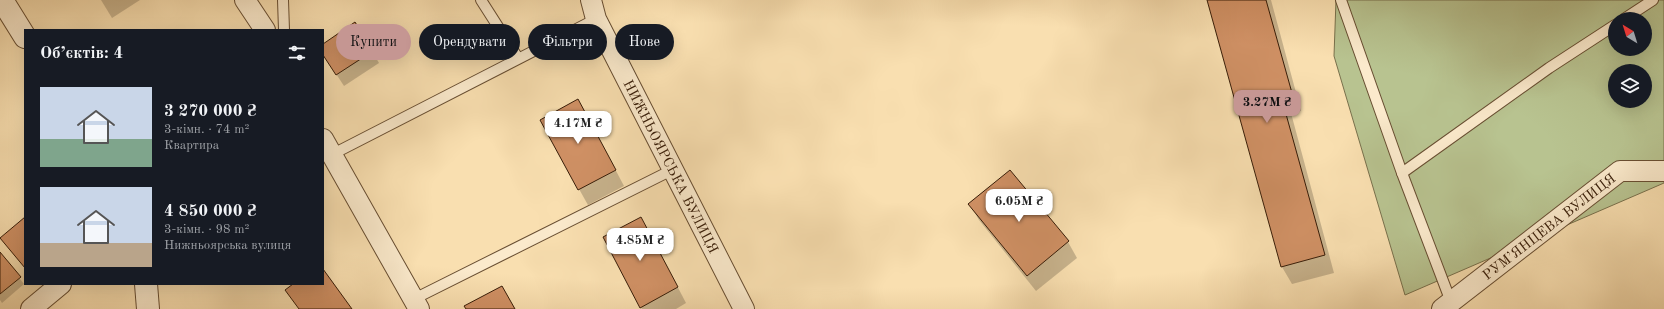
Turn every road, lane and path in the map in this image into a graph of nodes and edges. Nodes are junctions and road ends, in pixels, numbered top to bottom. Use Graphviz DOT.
graph roads {
  1 [pos="2,0"];
  2 [pos="245,0"];
  3 [pos="284,0"];
  4 [pos="481,0"];
  5 [pos="590,0"];
  6 [pos="1341,0"];
  7 [pos="1653,0"];
  8 [pos="1635,12"];
  9 [pos="596,19"];
  10 [pos="496,24"];
  11 [pos="264,29"];
  12 [pos="284,29"];
  13 [pos="1608,30"];
  14 [pos="24,35"];
  15 [pos="520,57"];
  16 [pos="514,60"];
  17 [pos="327,147"];
  18 [pos="674,169"];
  19 [pos="1664,171"];
  20 [pos="1402,173"];
  21 [pos="60,285"];
  22 [pos="146,285"];
  23 [pos="416,304"];
  24 [pos="1446,306"];
  25 [pos="31,309"];
  26 [pos="148,309"];
  27 [pos="744,309"];
  1 -- 14 [label="street"];
  2 -- 11 [label="street"];
  3 -- 12 [label="lane"];
  4 -- 10 [label="lane"];
  5 -- 9 [label="street, НИЖНЬОЯРСЬКА ВУЛИЦЯ"];
  6 -- 20 [label="lane"];
  7 -- 8 [label="lane"];
  9 -- 15 [label="lane"];
  9 -- 18 [label="street, НИЖНЬОЯРСЬКА ВУЛИЦЯ"];
  13 -- 20 [label="lane"];
  16 -- 17 [label="lane"];
  17 -- 23 [label="street"];
  18 -- 23 [label="lane"];
  18 -- 27 [label="street, НИЖНЬОЯРСЬКА ВУЛИЦЯ"];
  19 -- 24 [label="street, РУМ’ЯНЦЕВА ВУЛИЦЯ"];
  20 -- 24 [label="lane"];
  21 -- 25 [label="street"];
  22 -- 26 [label="street"];
}
